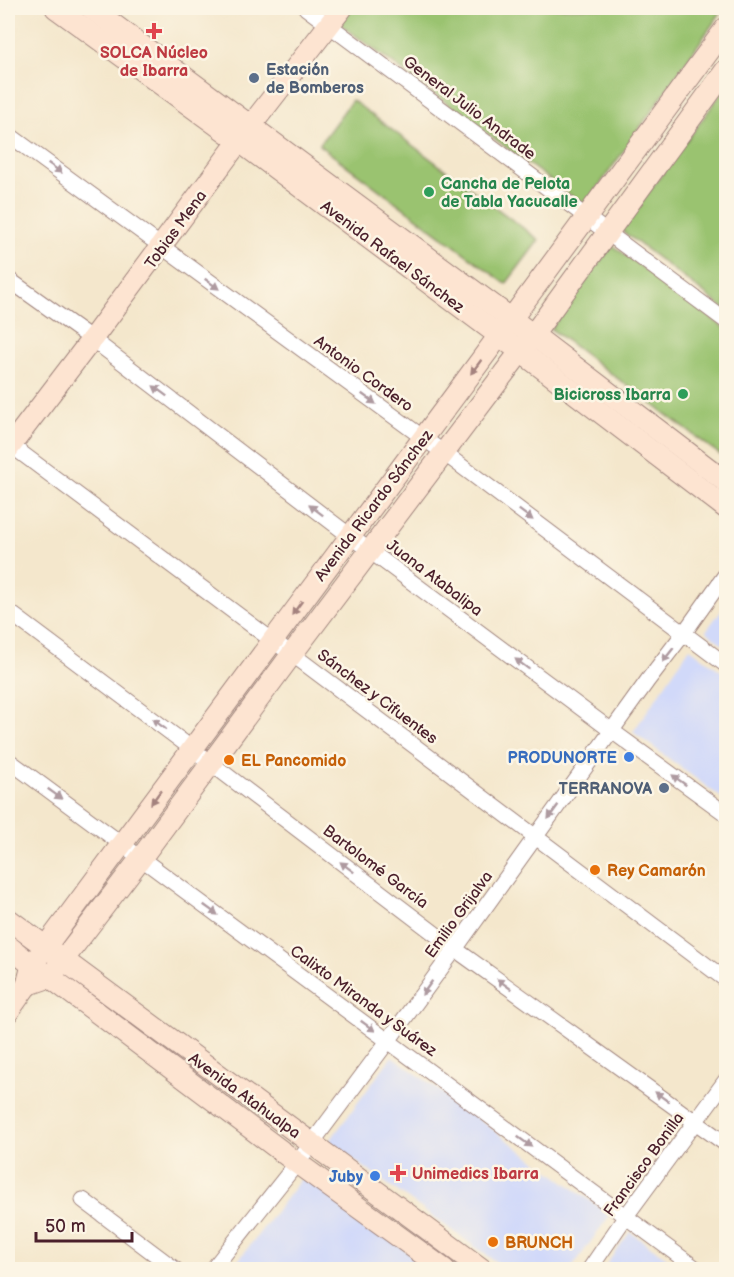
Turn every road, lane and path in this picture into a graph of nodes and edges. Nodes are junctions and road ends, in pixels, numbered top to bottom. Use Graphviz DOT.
graph roads {
  1 [pos="91,8"];
  2 [pos="306,8"];
  3 [pos="342,8"];
  4 [pos="64,10"];
  5 [pos="329,25"];
  6 [pos="726,28"];
  7 [pos="726,70"];
  8 [pos="8,134"];
  9 [pos="245,134"];
  10 [pos="589,218"];
  11 [pos="608,232"];
  12 [pos="162,247"];
  13 [pos="8,279"];
  14 [pos="726,321"];
  15 [pos="506,328"];
  16 [pos="92,339"];
  17 [pos="527,343"];
  18 [pos="423,438"];
  19 [pos="9,446"];
  20 [pos="444,453"];
  21 [pos="726,482"];
  22 [pos="726,508"];
  23 [pos="350,536"];
  24 [pos="370,551"];
  25 [pos="726,574"];
  26 [pos="8,611"];
  27 [pos="684,633"];
  28 [pos="273,641"];
  29 [pos="292,654"];
  30 [pos="726,665"];
  31 [pos="612,731"];
  32 [pos="191,748"];
  33 [pos="8,760"];
  34 [pos="211,763"];
  35 [pos="726,814"];
  36 [pos="535,837"];
  37 [pos="122,844"];
  38 [pos="141,858"];
  39 [pos="8,919"];
  40 [pos="8,946"];
  41 [pos="45,947"];
  42 [pos="455,949"];
  43 [pos="57,968"];
  44 [pos="29,975"];
  45 [pos="726,980"];
  46 [pos="8,1012"];
  47 [pos="388,1041"];
  48 [pos="726,1080"];
  49 [pos="696,1122"];
  50 [pos="311,1144"];
  51 [pos="726,1144"];
  52 [pos="297,1163"];
  53 [pos="83,1200"];
  54 [pos="626,1216"];
  55 [pos="176,1269"];
  56 [pos="212,1269"];
  57 [pos="445,1269"];
  58 [pos="483,1269"];
  59 [pos="589,1269"];
  60 [pos="698,1269"];
  1 -- 9 [label="main road, Avenida Rafael Sánchez"];
  2 -- 5 [label="street, General Julio Andrade"];
  3 -- 5 [label="main road, Tobias Mena"];
  4 -- 9 [label="main road, Avenida Rafael Sánchez"];
  5 -- 9 [label="main road, Tobias Mena"];
  5 -- 10 [label="street, General Julio Andrade"];
  6 -- 10 [label="main road, Avenida Ricardo Sánchez"];
  7 -- 11 [label="main road, Avenida Ricardo Sánchez"];
  8 -- 12 [label="street, Antonio Cordero, one-way"];
  9 -- 12 [label="main road, Tobias Mena"];
  9 -- 15 [label="main road, Avenida Rafael Sánchez"];
  10 -- 11 [label="street, General Julio Andrade"];
  10 -- 15 [label="main road, Avenida Ricardo Sánchez"];
  11 -- 14 [label="street, General Julio Andrade"];
  11 -- 17 [label="main road, Avenida Ricardo Sánchez"];
  12 -- 16 [label="main road, Tobias Mena"];
  12 -- 18 [label="street, Antonio Cordero, one-way"];
  13 -- 16 [label="street, Juana Atabalipa"];
  15 -- 17 [label="main road, Avenida Rafael Sánchez"];
  15 -- 18 [label="main road, Avenida Ricardo Sánchez, one-way"];
  16 -- 19 [label="main road, Tobias Mena"];
  23 -- 16 [label="street, Juana Atabalipa, one-way"];
  17 -- 20 [label="main road, Avenida Ricardo Sánchez"];
  17 -- 21 [label="main road, Avenida Rafael Sánchez"];
  17 -- 22 [label="main road, Avenida Rafael Sánchez"];
  18 -- 20 [label="street, Antonio Cordero"];
  18 -- 23 [label="main road, Avenida Ricardo Sánchez"];
  19 -- 28 [label="street, Sánchez y Cifuentes"];
  20 -- 24 [label="main road, Avenida Ricardo Sánchez"];
  20 -- 27 [label="street, Antonio Cordero, one-way"];
  23 -- 24 [label="street, Juana Atabalipa"];
  23 -- 28 [label="main road, Avenida Ricardo Sánchez, one-way"];
  24 -- 29 [label="main road, Avenida Ricardo Sánchez"];
  31 -- 24 [label="street, Juana Atabalipa, one-way"];
  25 -- 27 [label="street, Emilio Grijalva"];
  32 -- 26 [label="street, Bartolomé García, one-way"];
  27 -- 30 [label="street, Antonio Cordero"];
  27 -- 31 [label="street, Emilio Grijalva, one-way"];
  28 -- 29 [label="street, Sánchez y Cifuentes"];
  28 -- 32 [label="main road, Avenida Ricardo Sánchez"];
  29 -- 34 [label="main road, Avenida Ricardo Sánchez"];
  29 -- 36 [label="street, Sánchez y Cifuentes"];
  35 -- 31 [label="street, Juana Atabalipa, one-way"];
  31 -- 36 [label="street, Emilio Grijalva, one-way"];
  32 -- 34 [label="street, Bartolomé García"];
  32 -- 37 [label="main road, Avenida Ricardo Sánchez, one-way"];
  33 -- 37 [label="street, Calixto Miranda y Suárez, one-way"];
  34 -- 38 [label="main road, Avenida Ricardo Sánchez"];
  42 -- 34 [label="street, Bartolomé García, one-way"];
  36 -- 42 [label="street, Emilio Grijalva"];
  36 -- 45 [label="street, Sánchez y Cifuentes"];
  37 -- 38 [label="street, Calixto Miranda y Suárez"];
  37 -- 41 [label="main road, Avenida Ricardo Sánchez"];
  38 -- 43 [label="main road, Avenida Ricardo Sánchez"];
  38 -- 47 [label="street, Calixto Miranda y Suárez, one-way"];
  39 -- 41 [label="main road, Avenida Atahualpa"];
  40 -- 44 [label="main road"];
  41 -- 43 [label="main road, Avenida Atahualpa"];
  41 -- 44 [label="main road, Avenida Ricardo Sánchez"];
  42 -- 47 [label="street, Emilio Grijalva, one-way"];
  49 -- 42 [label="street, Bartolomé García, one-way"];
  43 -- 44 [label="main road"];
  43 -- 50 [label="main road, Avenida Atahualpa"];
  43 -- 52 [label="main road, Avenida Atahualpa"];
  44 -- 46 [label="main road, Avenida Ricardo Sánchez"];
  47 -- 50 [label="street, Emilio Grijalva"];
  47 -- 54 [label="street, Calixto Miranda y Suárez, one-way"];
  48 -- 49 [label="street, Francisco Bonilla"];
  49 -- 51 [label="street, Bartolomé García"];
  49 -- 54 [label="street, Francisco Bonilla"];
  50 -- 52 [label="street, Emilio Grijalva"];
  50 -- 58 [label="main road, Avenida Atahualpa"];
  52 -- 56 [label="street, Emilio Grijalva"];
  52 -- 57 [label="main road, Avenida Atahualpa"];
  53 -- 55 [label="street"];
  54 -- 59 [label="street, Francisco Bonilla"];
  54 -- 60 [label="street, Calixto Miranda y Suárez"];
}
